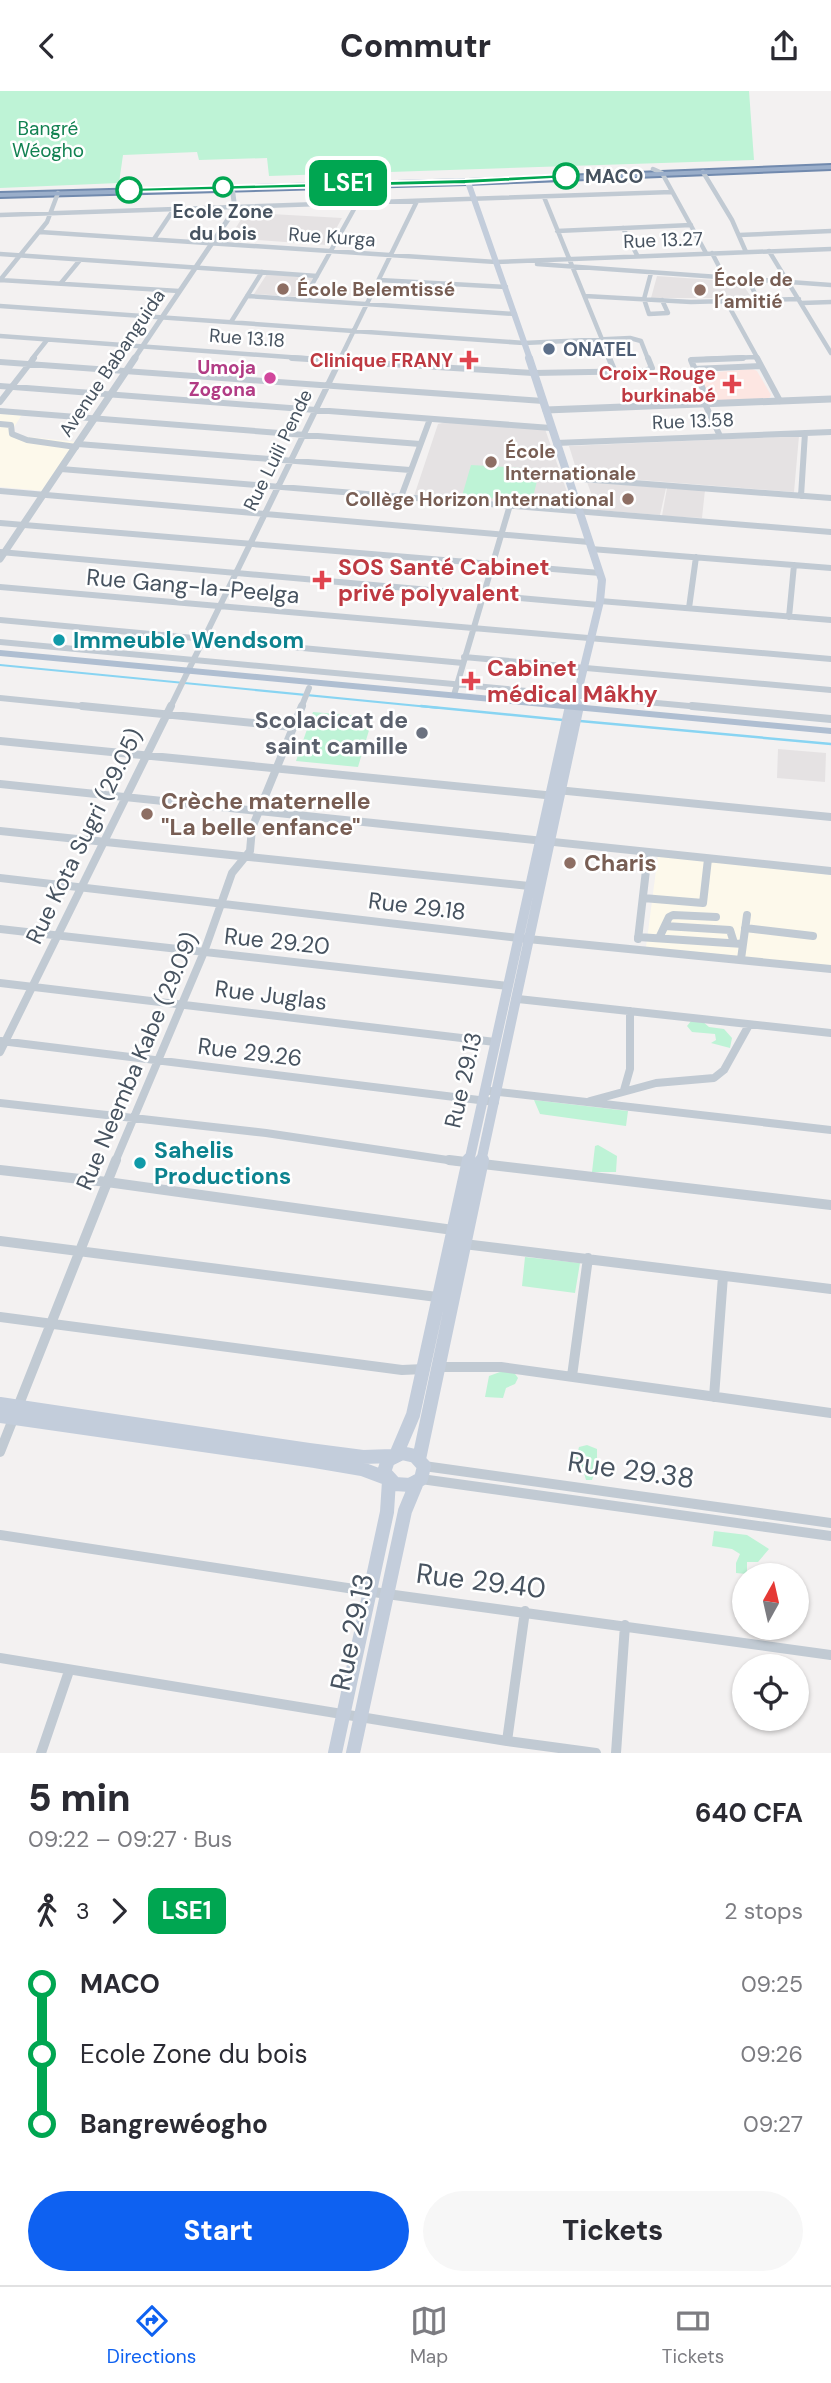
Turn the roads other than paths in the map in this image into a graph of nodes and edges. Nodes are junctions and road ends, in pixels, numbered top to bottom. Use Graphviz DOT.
graph roads {
  1 [pos="831,166"];
  2 [pos="653,169"];
  3 [pos="702,172"];
  4 [pos="662,173"];
  5 [pos="467,178"];
  6 [pos="229,185"];
  7 [pos="672,192"];
  8 [pos="0,193"];
  9 [pos="58,193"];
  10 [pos="544,197"];
  11 [pos="474,199"];
  12 [pos="417,201"];
  13 [pos="358,202"];
  14 [pos="236,207"];
  15 [pos="174,209"];
  16 [pos="52,214"];
  17 [pos="0,215"];
  18 [pos="691,225"];
  19 [pos="623,228"];
  20 [pos="557,231"];
  21 [pos="831,231"];
  22 [pos="40,232"];
  23 [pos="739,235"];
  24 [pos="154,239"];
  25 [pos="213,243"];
  26 [pos="831,249"];
  27 [pos="331,251"];
  28 [pos="769,251"];
  29 [pos="746,252"];
  30 [pos="709,253"];
  31 [pos="0,254"];
  32 [pos="391,255"];
  33 [pos="637,255"];
  34 [pos="19,256"];
  35 [pos="569,258"];
  36 [pos="80,260"];
  37 [pos="496,262"];
  38 [pos="507,262"];
  39 [pos="196,267"];
  40 [pos="573,267"];
  41 [pos="262,272"];
  42 [pos="651,273"];
  43 [pos="317,276"];
  44 [pos="725,278"];
  45 [pos="748,279"];
  46 [pos="0,280"];
  47 [pos="379,280"];
  48 [pos="788,282"];
  49 [pos="61,283"];
  50 [pos="831,285"];
  51 [pos="506,287"];
  52 [pos="179,291"];
  53 [pos="247,296"];
  54 [pos="585,296"];
  55 [pos="304,299"];
  56 [pos="644,299"];
  57 [pos="662,300"];
  58 [pos="758,300"];
  59 [pos="726,301"];
  60 [pos="801,301"];
  61 [pos="831,302"];
  62 [pos="367,304"];
  63 [pos="0,306"];
  64 [pos="515,314"];
  65 [pos="162,318"];
  66 [pos="231,322"];
  67 [pos="354,331"];
  68 [pos="0,336"];
  69 [pos="602,339"];
  70 [pos="47,340"];
  71 [pos="524,343"];
  72 [pos="142,347"];
  73 [pos="831,353"];
  74 [pos="756,356"];
  75 [pos="340,361"];
  76 [pos="0,362"];
  77 [pos="29,364"];
  78 [pos="761,366"];
  79 [pos="693,369"];
  80 [pos="126,372"];
  81 [pos="615,372"];
  82 [pos="533,373"];
  83 [pos="0,386"];
  84 [pos="12,387"];
  85 [pos="327,387"];
  86 [pos="111,393"];
  87 [pos="831,399"];
  88 [pos="543,401"];
  89 [pos="780,401"];
  90 [pos="0,402"];
  91 [pos="707,404"];
  92 [pos="546,410"];
  93 [pos="0,411"];
  94 [pos="315,411"];
  95 [pos="94,418"];
  96 [pos="430,419"];
  97 [pos="0,424"];
  98 [pos="551,428"];
  99 [pos="831,432"];
  100 [pos="805,433"];
  101 [pos="304,435"];
  102 [pos="720,436"];
  103 [pos="556,443"];
  104 [pos="420,444"];
  105 [pos="77,445"];
  106 [pos="291,461"];
  107 [pos="61,469"];
  108 [pos="410,470"];
  109 [pos="569,478"];
  110 [pos="278,487"];
  111 [pos="0,491"];
  112 [pos="43,495"];
  113 [pos="801,496"];
  114 [pos="401,497"];
  115 [pos="831,498"];
  116 [pos="510,505"];
  117 [pos="579,511"];
  118 [pos="265,515"];
  119 [pos="0,523"];
  120 [pos="22,525"];
  121 [pos="831,532"];
  122 [pos="502,534"];
  123 [pos="250,544"];
  124 [pos="590,546"];
  125 [pos="2,555"];
  126 [pos="696,557"];
  127 [pos="493,565"];
  128 [pos="794,565"];
  129 [pos="831,568"];
  130 [pos="237,573"];
  131 [pos="600,573"];
  132 [pos="0,587"];
  133 [pos="484,595"];
  134 [pos="599,603"];
  135 [pos="220,606"];
  136 [pos="689,608"];
  137 [pos="789,617"];
  138 [pos="0,620"];
  139 [pos="831,620"];
  140 [pos="472,628"];
  141 [pos="591,639"];
  142 [pos="204,640"];
  143 [pos="0,642"];
  144 [pos="0,653"];
  145 [pos="0,659"];
  146 [pos="831,659"];
  147 [pos="463,660"];
  148 [pos="584,668"];
  149 [pos="190,669"];
  150 [pos="309,688"];
  151 [pos="455,690"];
  152 [pos="831,690"];
  153 [pos="0,698"];
  154 [pos="575,706"];
  155 [pos="165,715"];
  156 [pos="831,719"];
  157 [pos="293,727"];
  158 [pos="831,731"];
  159 [pos="831,737"];
  160 [pos="0,741"];
  161 [pos="146,755"];
  162 [pos="278,768"];
  163 [pos="0,784"];
  164 [pos="556,793"];
  165 [pos="126,797"];
  166 [pos="260,811"];
  167 [pos="831,817"];
  168 [pos="0,831"];
  169 [pos="102,842"];
  170 [pos="545,842"];
  171 [pos="648,853"];
  172 [pos="245,857"];
  173 [pos="708,859"];
  174 [pos="831,871"];
  175 [pos="0,878"];
  176 [pos="80,887"];
  177 [pos="529,887"];
  178 [pos="643,898"];
  179 [pos="222,903"];
  180 [pos="747,915"];
  181 [pos="716,917"];
  182 [pos="665,926"];
  183 [pos="745,928"];
  184 [pos="0,929"];
  185 [pos="56,935"];
  186 [pos="813,936"];
  187 [pos="638,937"];
  188 [pos="524,938"];
  189 [pos="659,939"];
  190 [pos="739,944"];
  191 [pos="636,949"];
  192 [pos="204,952"];
  193 [pos="741,960"];
  194 [pos="831,969"];
  195 [pos="0,983"];
  196 [pos="31,986"];
  197 [pos="508,986"];
  198 [pos="518,999"];
  199 [pos="182,1004"];
  200 [pos="630,1011"];
  201 [pos="749,1024"];
  202 [pos="831,1033"];
  203 [pos="3,1041"];
  204 [pos="495,1042"];
  205 [pos="0,1052"];
  206 [pos="157,1060"];
  207 [pos="624,1090"];
  208 [pos="483,1095"];
  209 [pos="496,1097"];
  210 [pos="587,1102"];
  211 [pos="0,1103"];
  212 [pos="135,1118"];
  213 [pos="831,1129"];
  214 [pos="467,1163"];
  215 [pos="481,1165"];
  216 [pos="0,1170"];
  217 [pos="107,1182"];
  218 [pos="831,1205"];
  219 [pos="453,1230"];
  220 [pos="0,1241"];
  221 [pos="464,1244"];
  222 [pos="79,1251"];
  223 [pos="588,1258"];
  224 [pos="723,1276"];
  225 [pos="831,1289"];
  226 [pos="438,1297"];
  227 [pos="0,1317"];
  228 [pos="51,1324"];
  229 [pos="437,1367"];
  230 [pos="422,1369"];
  231 [pos="572,1376"];
  232 [pos="714,1397"];
  233 [pos="0,1404"];
  234 [pos="18,1413"];
  235 [pos="831,1413"];
  236 [pos="0,1416"];
  237 [pos="0,1452"];
  238 [pos="395,1455"];
  239 [pos="420,1471"];
  240 [pos="388,1479"];
  241 [pos="831,1523"];
  242 [pos="0,1535"];
  243 [pos="831,1536"];
  244 [pos="369,1591"];
  245 [pos="387,1594"];
  246 [pos="525,1611"];
  247 [pos="625,1625"];
  248 [pos="831,1655"];
  249 [pos="0,1658"];
  250 [pos="69,1671"];
  251 [pos="344,1713"];
  252 [pos="361,1716"];
  253 [pos="507,1741"];
  254 [pos="41,1753"];
  255 [pos="335,1753"];
  256 [pos="353,1753"];
  257 [pos="596,1753"];
  258 [pos="616,1753"];
  1 -- 2 [label="highway"];
  1 -- 3 [label="highway"];
  2 -- 4 [label="street"];
  2 -- 5 [label="highway"];
  3 -- 4 [label="highway"];
  3 -- 23 [label="street"];
  4 -- 5 [label="highway"];
  4 -- 7 [label="street"];
  5 -- 6 [label="highway"];
  5 -- 11 [label="main road"];
  6 -- 8 [label="highway"];
  6 -- 9 [label="highway"];
  6 -- 14 [label="street"];
  7 -- 10 [label="street"];
  7 -- 18 [label="street"];
  8 -- 9 [label="highway"];
  9 -- 16 [label="street"];
  10 -- 11 [label="street"];
  10 -- 20 [label="street"];
  11 -- 12 [label="street"];
  11 -- 37 [label="main road"];
  12 -- 13 [label="street"];
  12 -- 32 [label="street, Rue Luili Pende"];
  13 -- 14 [label="street"];
  13 -- 27 [label="street"];
  14 -- 15 [label="street"];
  14 -- 25 [label="street, Avenue Babanguida"];
  15 -- 16 [label="street"];
  15 -- 24 [label="street"];
  16 -- 17 [label="street"];
  16 -- 22 [label="street"];
  18 -- 19 [label="street"];
  18 -- 30 [label="street"];
  19 -- 20 [label="street"];
  19 -- 33 [label="street"];
  20 -- 35 [label="street"];
  21 -- 23 [label="street"];
  22 -- 24 [label="street, Rue Kurga"];
  22 -- 34 [label="street"];
  23 -- 29 [label="street"];
  24 -- 25 [label="street, Rue Kurga"];
  25 -- 27 [label="street, Rue Kurga"];
  25 -- 39 [label="street, Avenue Babanguida"];
  26 -- 28 [label="street, Rue 13.27"];
  27 -- 32 [label="street, Rue Kurga"];
  27 -- 43 [label="street"];
  28 -- 29 [label="street, Rue 13.27"];
  28 -- 48 [label="street"];
  29 -- 30 [label="street, Rue 13.27"];
  30 -- 33 [label="street, Rue 13.27"];
  30 -- 44 [label="street"];
  31 -- 34 [label="street"];
  32 -- 37 [label="street, Rue Kurga"];
  32 -- 47 [label="street, Rue Luili Pende"];
  33 -- 35 [label="street, Rue 13.27"];
  34 -- 36 [label="street"];
  34 -- 46 [label="street"];
  35 -- 38 [label="street, Rue 13.27"];
  35 -- 40 [label="street"];
  36 -- 39 [label="street"];
  36 -- 49 [label="street"];
  37 -- 38 [label="street, Rue 13.27"];
  37 -- 51 [label="main road"];
  38 -- 40 [label="street"];
  39 -- 41 [label="street"];
  39 -- 52 [label="street, Avenue Babanguida"];
  40 -- 42 [label="street"];
  40 -- 54 [label="street"];
  41 -- 43 [label="street"];
  41 -- 53 [label="street"];
  42 -- 44 [label="street"];
  42 -- 56 [label="street"];
  43 -- 55 [label="street"];
  44 -- 45 [label="street"];
  45 -- 48 [label="street"];
  45 -- 58 [label="street"];
  46 -- 49 [label="street"];
  47 -- 51 [label="street"];
  47 -- 62 [label="street, Rue Luili Pende"];
  48 -- 50 [label="street"];
  48 -- 60 [label="street"];
  49 -- 52 [label="street"];
  51 -- 64 [label="main road"];
  52 -- 65 [label="street, Avenue Babanguida"];
  53 -- 55 [label="street"];
  53 -- 66 [label="street"];
  54 -- 56 [label="street"];
  54 -- 69 [label="street"];
  55 -- 62 [label="street"];
  56 -- 57 [label="street"];
  56 -- 57 [label="street"];
  57 -- 59 [label="street"];
  58 -- 59 [label="street"];
  58 -- 60 [label="street"];
  59 -- 74 [label="street"];
  60 -- 61 [label="street"];
  60 -- 73 [label="street"];
  62 -- 64 [label="street"];
  62 -- 67 [label="street, Rue Luili Pende"];
  63 -- 65 [label="street"];
  64 -- 71 [label="main road"];
  65 -- 66 [label="street"];
  65 -- 72 [label="street, Avenue Babanguida"];
  66 -- 67 [label="street"];
  67 -- 71 [label="street"];
  67 -- 75 [label="street, Rue Luili Pende"];
  68 -- 70 [label="street, Rue 13.18"];
  69 -- 71 [label="street"];
  69 -- 81 [label="street"];
  69 -- 81 [label="street, Rue 13.18"];
  70 -- 72 [label="street, Rue 13.18"];
  70 -- 77 [label="street"];
  71 -- 82 [label="main road"];
  72 -- 75 [label="street, Rue 13.18"];
  72 -- 80 [label="street, Avenue Babanguida"];
  74 -- 78 [label="street"];
  74 -- 79 [label="street"];
  75 -- 82 [label="street, Rue 13.18"];
  75 -- 85 [label="street, Rue Luili Pende"];
  76 -- 77 [label="street"];
  77 -- 80 [label="street"];
  77 -- 84 [label="street"];
  78 -- 79 [label="street"];
  78 -- 89 [label="street"];
  79 -- 91 [label="street"];
  80 -- 85 [label="street"];
  80 -- 86 [label="street, Avenue Babanguida"];
  81 -- 82 [label="street, Rue 13.18"];
  82 -- 88 [label="main road"];
  83 -- 84 [label="street"];
  84 -- 86 [label="street"];
  84 -- 90 [label="street"];
  85 -- 88 [label="street"];
  85 -- 94 [label="street, Rue Luili Pende"];
  86 -- 94 [label="street"];
  86 -- 95 [label="street, Avenue Babanguida"];
  87 -- 89 [label="street"];
  88 -- 92 [label="main road"];
  89 -- 91 [label="street"];
  91 -- 92 [label="street"];
  91 -- 102 [label="street"];
  92 -- 98 [label="main road"];
  93 -- 95 [label="street"];
  94 -- 96 [label="street"];
  94 -- 101 [label="street, Rue Luili Pende"];
  95 -- 101 [label="street"];
  95 -- 105 [label="street, Avenue Babanguida"];
  96 -- 98 [label="street"];
  96 -- 104 [label="street"];
  97 -- 105 [label="street"];
  98 -- 103 [label="main road"];
  99 -- 100 [label="street, Rue 13.58"];
  100 -- 102 [label="street, Rue 13.58"];
  100 -- 113 [label="street"];
  101 -- 104 [label="street"];
  101 -- 106 [label="street, Rue Luili Pende"];
  102 -- 103 [label="street, Rue 13.58"];
  103 -- 109 [label="main road"];
  104 -- 108 [label="street"];
  105 -- 106 [label="street"];
  105 -- 107 [label="street, Avenue Babanguida"];
  106 -- 108 [label="street"];
  106 -- 110 [label="street, Rue Luili Pende"];
  107 -- 110 [label="street"];
  107 -- 112 [label="street, Avenue Babanguida"];
  108 -- 114 [label="street"];
  109 -- 113 [label="street"];
  109 -- 117 [label="main road"];
  110 -- 114 [label="street"];
  110 -- 118 [label="street, Rue Luili Pende"];
  111 -- 112 [label="street"];
  112 -- 118 [label="street"];
  112 -- 120 [label="street, Avenue Babanguida"];
  113 -- 115 [label="street"];
  114 -- 116 [label="street"];
  116 -- 117 [label="street"];
  116 -- 122 [label="street"];
  117 -- 121 [label="street"];
  117 -- 124 [label="main road"];
  118 -- 122 [label="street"];
  118 -- 123 [label="street, Rue Luili Pende"];
  119 -- 120 [label="street"];
  120 -- 123 [label="street"];
  120 -- 125 [label="street, Avenue Babanguida"];
  122 -- 124 [label="street"];
  122 -- 127 [label="street"];
  123 -- 127 [label="street"];
  123 -- 130 [label="street, Rue Luili Pende"];
  124 -- 126 [label="street"];
  124 -- 131 [label="main road"];
  125 -- 130 [label="street"];
  126 -- 128 [label="street"];
  126 -- 136 [label="street"];
  127 -- 131 [label="street"];
  127 -- 133 [label="street"];
  128 -- 129 [label="street"];
  128 -- 137 [label="street"];
  130 -- 133 [label="street"];
  130 -- 135 [label="street, Rue Luili Pende"];
  131 -- 134 [label="main road"];
  132 -- 135 [label="street, Rue Gang-la-Peelga"];
  133 -- 134 [label="street"];
  133 -- 140 [label="street"];
  134 -- 136 [label="street"];
  134 -- 141 [label="main road"];
  135 -- 140 [label="street, Rue Gang-la-Peelga"];
  135 -- 142 [label="street, Rue Luili Pende"];
  136 -- 137 [label="street"];
  137 -- 139 [label="street"];
  138 -- 142 [label="street"];
  140 -- 141 [label="street, Rue Gang-la-Peelga"];
  140 -- 147 [label="street"];
  141 -- 146 [label="street, Rue Gang-la-Peelga"];
  141 -- 148 [label="main road"];
  142 -- 147 [label="street"];
  142 -- 149 [label="street, Rue Luili Pende"];
  143 -- 149 [label="street"];
  144 -- 149 [label="main road"];
  145 -- 149 [label="main road"];
  147 -- 148 [label="street"];
  147 -- 151 [label="street"];
  148 -- 152 [label="street"];
  148 -- 154 [label="main road"];
  149 -- 150 [label="main road"];
  149 -- 151 [label="main road"];
  149 -- 155 [label="street, Rue Kota Sugri (29.05)"];
  150 -- 154 [label="main road"];
  150 -- 157 [label="street, Rue Neemba Kabe (29.09)"];
  151 -- 154 [label="main road"];
  153 -- 155 [label="street"];
  154 -- 156 [label="street"];
  154 -- 158 [label="main road"];
  154 -- 159 [label="main road"];
  154 -- 164 [label="main road"];
  155 -- 157 [label="street"];
  155 -- 161 [label="street, Rue Kota Sugri (29.05)"];
  157 -- 162 [label="street, Rue Neemba Kabe (29.09)"];
  160 -- 161 [label="street"];
  161 -- 162 [label="street"];
  161 -- 165 [label="street, Rue Kota Sugri (29.05)"];
  162 -- 164 [label="street"];
  162 -- 166 [label="street, Rue Neemba Kabe (29.09)"];
  163 -- 165 [label="street"];
  164 -- 167 [label="street"];
  164 -- 170 [label="main road"];
  165 -- 166 [label="street"];
  165 -- 169 [label="street, Rue Kota Sugri (29.05)"];
  166 -- 170 [label="street"];
  166 -- 172 [label="street, Rue Neemba Kabe (29.09)"];
  168 -- 169 [label="street"];
  169 -- 172 [label="street"];
  169 -- 176 [label="street, Rue Kota Sugri (29.05)"];
  170 -- 171 [label="street"];
  170 -- 177 [label="main road, Rue 29.13"];
  170 -- 188 [label="main road"];
  171 -- 173 [label="street"];
  171 -- 178 [label="street"];
  172 -- 177 [label="street"];
  172 -- 179 [label="street, Rue Neemba Kabe (29.09)"];
  173 -- 174 [label="street"];
  173 -- 178 [label="street"];
  175 -- 176 [label="street, Rue 29.18"];
  176 -- 179 [label="street, Rue 29.18"];
  176 -- 185 [label="street, Rue Kota Sugri (29.05)"];
  177 -- 188 [label="main road, Rue 29.13"];
  178 -- 187 [label="street"];
  179 -- 188 [label="street, Rue 29.18"];
  179 -- 192 [label="street, Rue Neemba Kabe (29.09)"];
  180 -- 183 [label="street"];
  181 -- 182 [label="street"];
  182 -- 189 [label="street"];
  182 -- 190 [label="street"];
  183 -- 186 [label="street"];
  183 -- 190 [label="street"];
  184 -- 185 [label="street, Rue 29.20"];
  185 -- 192 [label="street, Rue 29.20"];
  185 -- 196 [label="street, Rue Kota Sugri (29.05)"];
  187 -- 189 [label="street"];
  187 -- 191 [label="street"];
  188 -- 191 [label="street, Rue 29.18"];
  188 -- 197 [label="main road, Rue 29.13"];
  188 -- 198 [label="main road, Rue 29.13"];
  189 -- 190 [label="street"];
  190 -- 193 [label="street"];
  191 -- 193 [label="street, Rue 29.18"];
  192 -- 197 [label="street, Rue 29.20"];
  192 -- 199 [label="street, Rue Neemba Kabe (29.09)"];
  193 -- 194 [label="street, Rue 29.18"];
  195 -- 196 [label="street, Rue Juglas"];
  196 -- 199 [label="street, Rue Juglas"];
  196 -- 203 [label="street, Rue Kota Sugri (29.05)"];
  197 -- 204 [label="main road, Rue 29.13"];
  198 -- 200 [label="street"];
  198 -- 209 [label="main road, Rue 29.13"];
  199 -- 204 [label="street, Rue Juglas"];
  199 -- 206 [label="street, Rue Neemba Kabe (29.09)"];
  200 -- 201 [label="street"];
  200 -- 207 [label="street"];
  201 -- 202 [label="street"];
  201 -- 207 [label="street"];
  203 -- 205 [label="street, Rue Kota Sugri (29.05)"];
  203 -- 206 [label="street, Rue 29.26"];
  204 -- 208 [label="main road, Rue 29.13"];
  206 -- 208 [label="street, Rue 29.26"];
  206 -- 212 [label="street, Rue Neemba Kabe (29.09)"];
  207 -- 210 [label="street"];
  208 -- 209 [label="street, Rue 29.26"];
  208 -- 214 [label="main road, Rue 29.13"];
  209 -- 210 [label="street, Rue 29.26"];
  209 -- 215 [label="main road, Rue 29.13"];
  210 -- 213 [label="street, Rue 29.26"];
  211 -- 212 [label="street"];
  212 -- 214 [label="street"];
  212 -- 217 [label="street, Rue Neemba Kabe (29.09)"];
  214 -- 215 [label="street"];
  214 -- 219 [label="main road, Rue 29.13"];
  215 -- 218 [label="street"];
  215 -- 221 [label="main road, Rue 29.13"];
  216 -- 217 [label="street"];
  217 -- 219 [label="street"];
  217 -- 222 [label="street, Rue Neemba Kabe (29.09)"];
  219 -- 226 [label="main road, Rue 29.13"];
  220 -- 222 [label="street"];
  221 -- 223 [label="street"];
  221 -- 229 [label="main road, Rue 29.13"];
  222 -- 226 [label="street"];
  222 -- 228 [label="street, Rue Neemba Kabe (29.09)"];
  223 -- 224 [label="street"];
  223 -- 231 [label="street"];
  224 -- 225 [label="street"];
  224 -- 232 [label="street"];
  226 -- 230 [label="main road, Rue 29.13"];
  227 -- 228 [label="street"];
  228 -- 230 [label="street"];
  228 -- 234 [label="street, Rue Neemba Kabe (29.09)"];
  229 -- 230 [label="street"];
  229 -- 231 [label="street"];
  229 -- 239 [label="main road, Rue 29.13"];
  230 -- 238 [label="main road, Rue 29.13"];
  231 -- 232 [label="street"];
  232 -- 235 [label="street"];
  233 -- 234 [label="main road"];
  234 -- 236 [label="main road"];
  234 -- 237 [label="street, Rue Neemba Kabe (29.09)"];
  234 -- 238 [label="main road"];
  234 -- 240 [label="main road"];
  238 -- 239 [label="main road"];
  238 -- 240 [label="main road"];
  239 -- 240 [label="main road"];
  239 -- 241 [label="street, Rue 29.38"];
  239 -- 243 [label="street"];
  239 -- 245 [label="main road, Rue 29.13"];
  240 -- 244 [label="main road, Rue 29.13"];
  242 -- 244 [label="street, Rue 29.40"];
  244 -- 245 [label="street, Rue 29.40"];
  244 -- 251 [label="main road, Rue 29.13"];
  245 -- 246 [label="street, Rue 29.40"];
  245 -- 252 [label="main road, Rue 29.13"];
  246 -- 247 [label="street, Rue 29.40"];
  246 -- 253 [label="street"];
  247 -- 248 [label="street, Rue 29.40"];
  247 -- 258 [label="street"];
  249 -- 250 [label="street"];
  250 -- 251 [label="street"];
  250 -- 254 [label="street"];
  251 -- 252 [label="street"];
  251 -- 255 [label="main road, Rue 29.13"];
  252 -- 253 [label="street"];
  252 -- 256 [label="main road, Rue 29.13"];
  253 -- 257 [label="street"];
}
